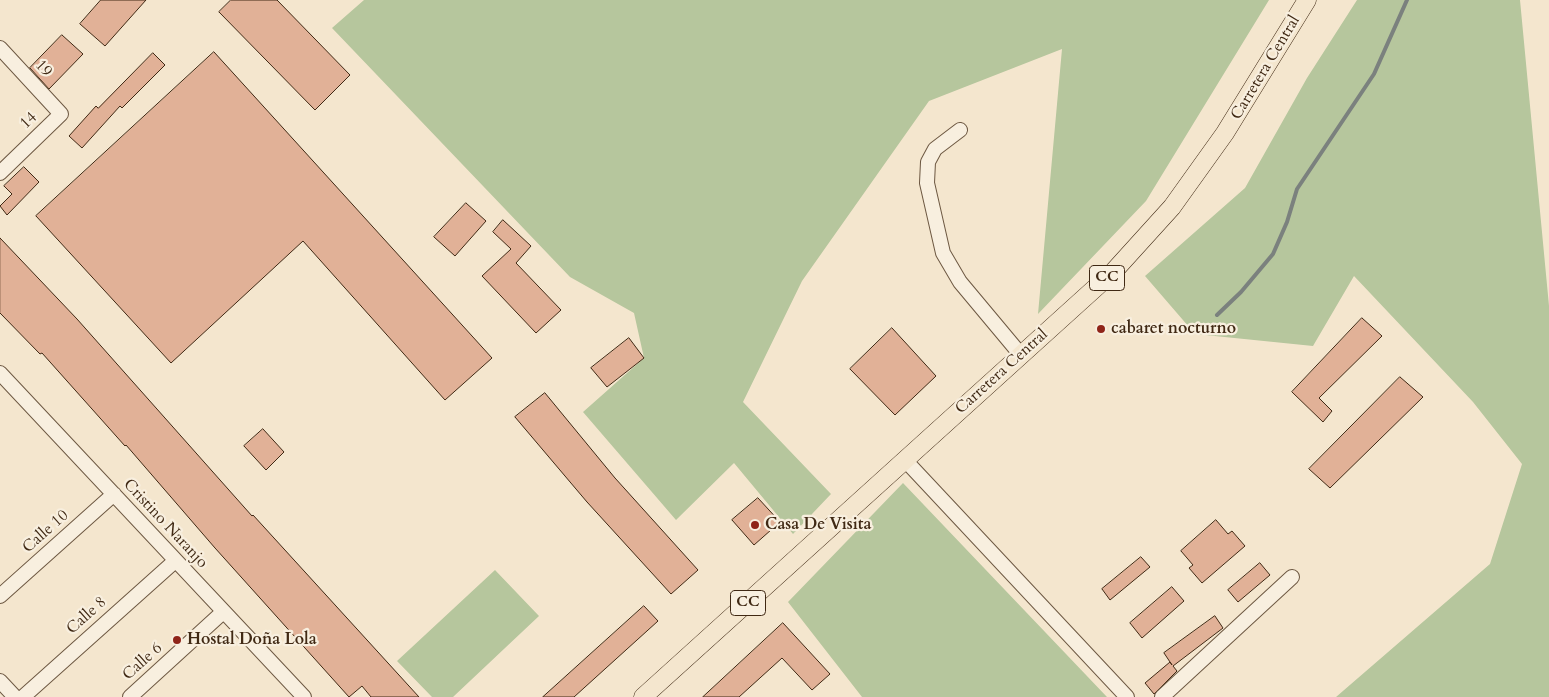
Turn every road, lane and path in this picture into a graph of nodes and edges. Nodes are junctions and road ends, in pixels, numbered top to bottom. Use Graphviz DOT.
graph roads {
  1 [pos="1307,0"];
  2 [pos="0,48"];
  3 [pos="61,114"];
  4 [pos="960,130"];
  5 [pos="0,173"];
  6 [pos="1022,355"];
  7 [pos="0,373"];
  8 [pos="905,460"];
  9 [pos="114,494"];
  10 [pos="174,561"];
  11 [pos="1292,577"];
  12 [pos="0,596"];
  13 [pos="223,612"];
  14 [pos="0,680"];
  15 [pos="15,697"];
  16 [pos="24,697"];
  17 [pos="130,697"];
  18 [pos="304,697"];
  19 [pos="643,697"];
  20 [pos="1127,697"];
  21 [pos="1162,697"];
  1 -- 6 [label="main road, Carretera Central / CC"];
  2 -- 3 [label="street, 19"];
  3 -- 5 [label="street, 14"];
  4 -- 6 [label="street"];
  6 -- 8 [label="main road, Carretera Central / CC"];
  7 -- 9 [label="street, Cristino Naranjo"];
  8 -- 19 [label="main road, Carretera Central / CC"];
  8 -- 20 [label="street"];
  9 -- 10 [label="street, Cristino Naranjo"];
  9 -- 12 [label="street, Calle 10"];
  10 -- 13 [label="street, Cristino Naranjo"];
  10 -- 16 [label="street, Calle 8"];
  11 -- 21 [label="street"];
  13 -- 17 [label="street, Calle 6"];
  13 -- 18 [label="street, Cristino Naranjo"];
  14 -- 15 [label="street"];
}
